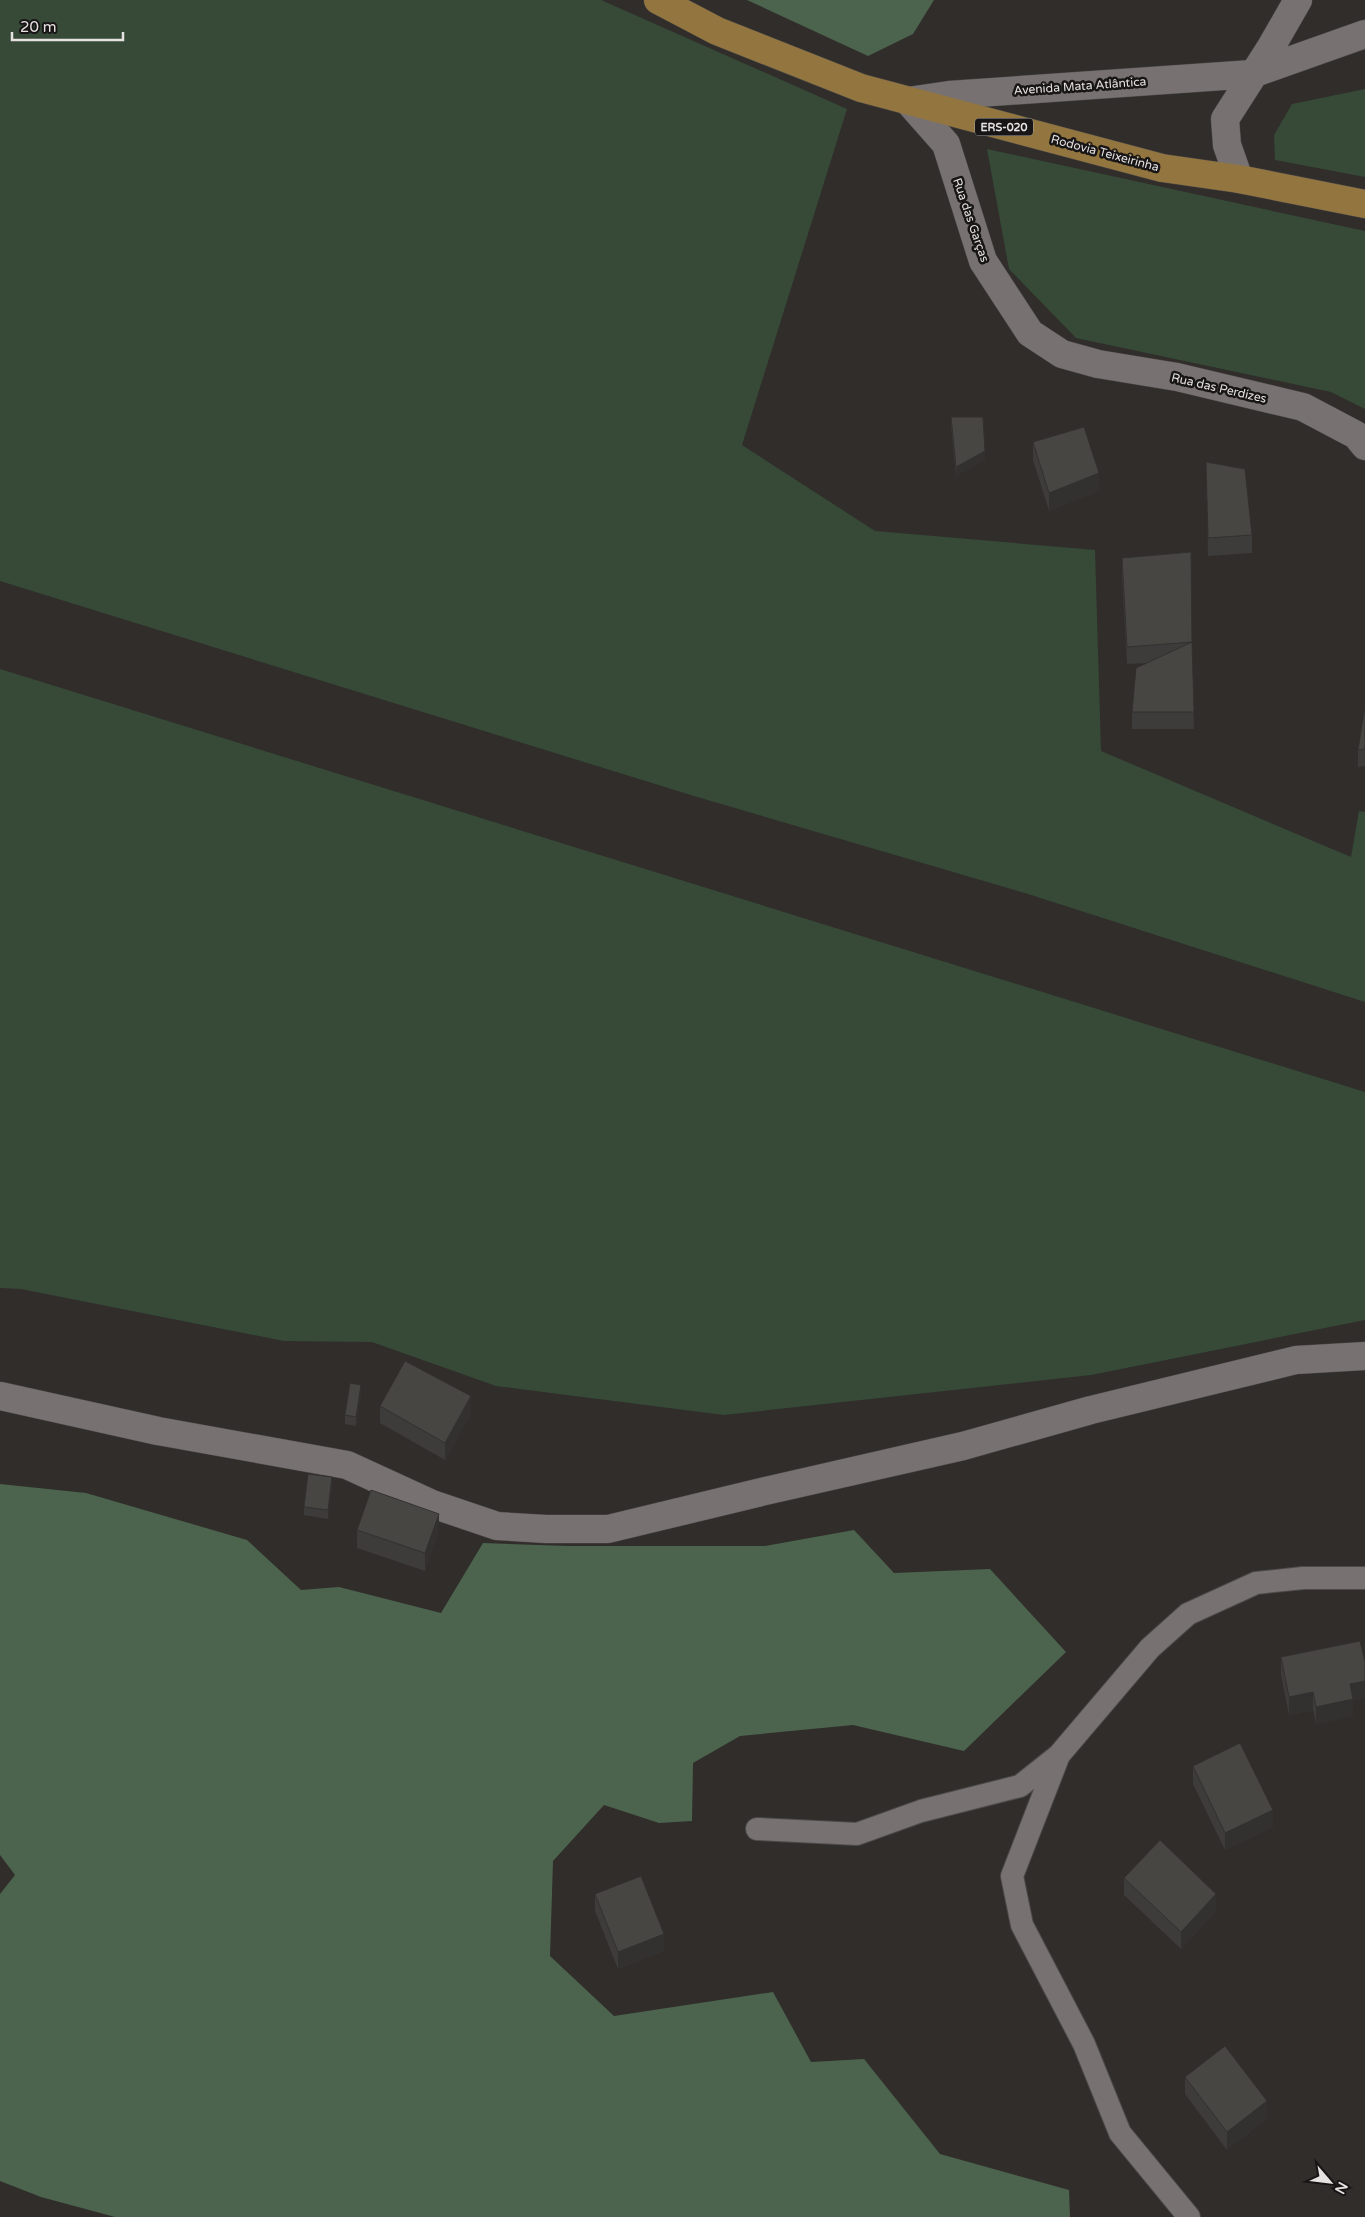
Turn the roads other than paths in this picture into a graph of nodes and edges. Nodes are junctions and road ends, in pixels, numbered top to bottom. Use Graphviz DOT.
graph roads {
  1 [pos="658,0"];
  2 [pos="1299,3"];
  3 [pos="1365,34"];
  4 [pos="1252,74"];
  5 [pos="908,101"];
  6 [pos="1239,180"];
  7 [pos="1365,204"];
  8 [pos="1062,354"];
  9 [pos="1365,446"];
  10 [pos="1365,1356"];
  11 [pos="0,1396"];
  12 [pos="1365,1578"];
  13 [pos="1059,1755"];
  14 [pos="757,1829"];
  15 [pos="1189,2217"];
  1 -- 5 [label="main road, Rodovia Teixeirinha / ERS-020"];
  2 -- 4 [label="street"];
  3 -- 4 [label="street, Avenida Mata Atlântica"];
  4 -- 5 [label="street, Avenida Mata Atlântica"];
  4 -- 6 [label="street"];
  5 -- 6 [label="main road, Rodovia Teixeirinha / ERS-020"];
  5 -- 8 [label="street, Rua das Garças"];
  6 -- 7 [label="main road, Rodovia Teixeirinha / ERS-020"];
  8 -- 9 [label="street, Rua das Perdizes"];
  10 -- 11 [label="street"];
  12 -- 13 [label="lane"];
  13 -- 14 [label="lane"];
  13 -- 15 [label="lane"];
}
